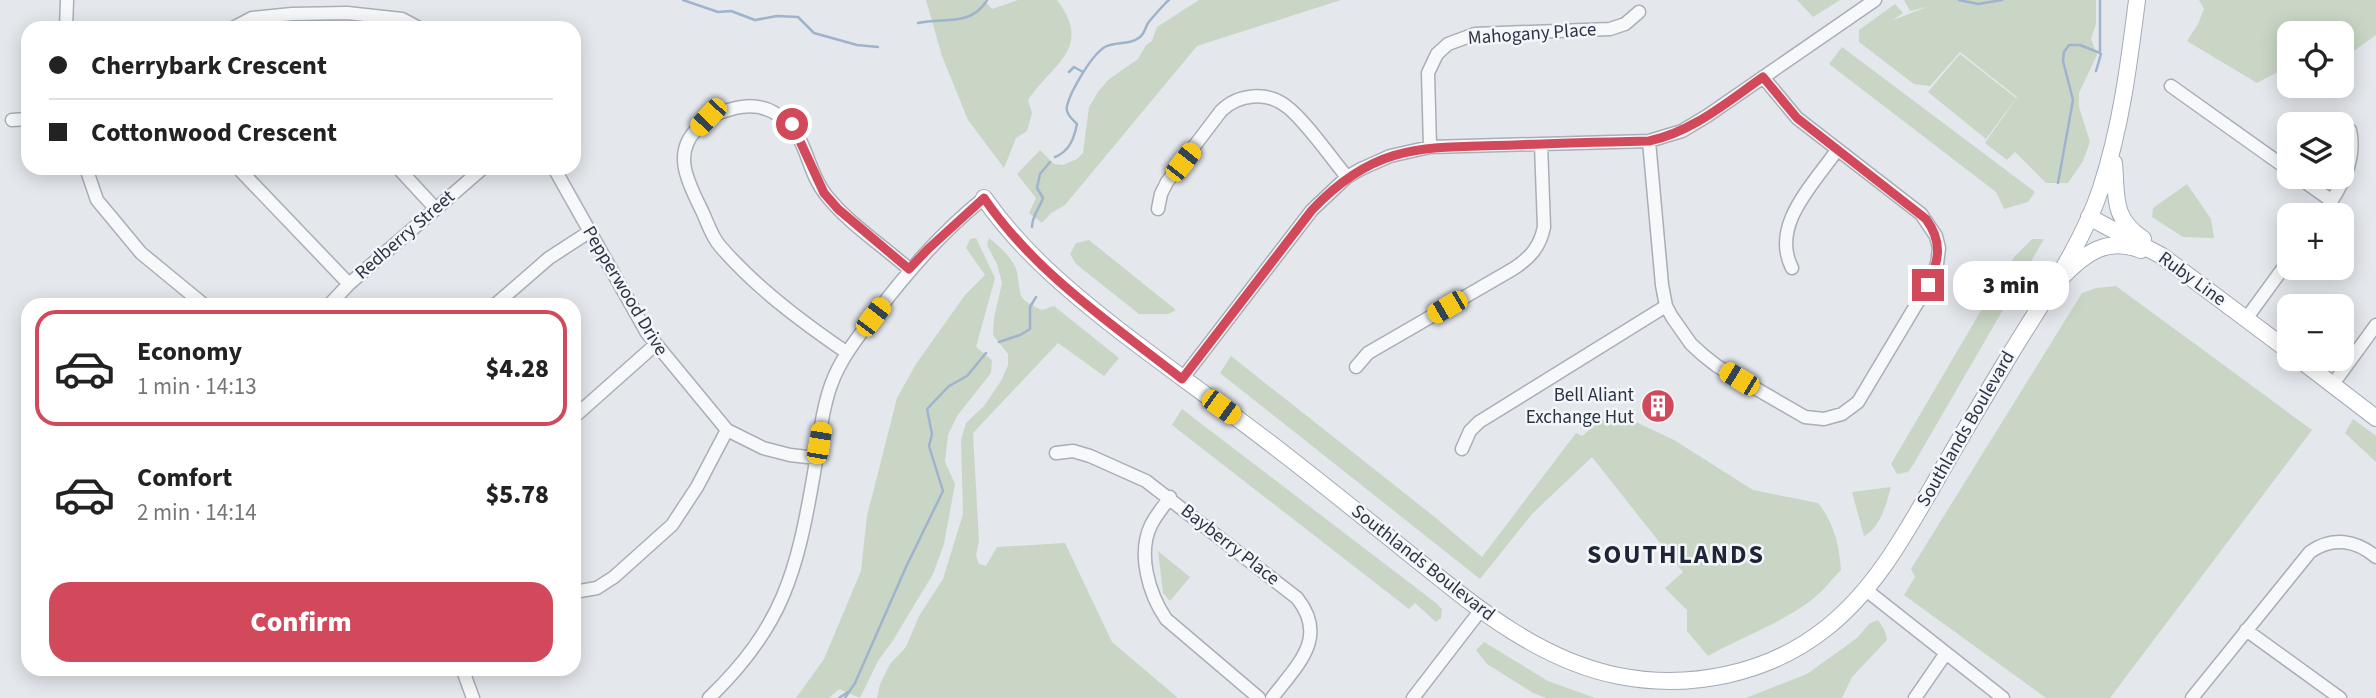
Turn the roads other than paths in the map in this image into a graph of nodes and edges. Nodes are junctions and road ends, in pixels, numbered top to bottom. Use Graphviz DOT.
graph roads {
  1 [pos="67,0"];
  2 [pos="1875,0"];
  3 [pos="2137,0"];
  4 [pos="1639,12"];
  5 [pos="66,21"];
  6 [pos="246,21"];
  7 [pos="406,21"];
  8 [pos="1763,77"];
  9 [pos="2171,86"];
  10 [pos="12,120"];
  11 [pos="21,120"];
  12 [pos="1649,141"];
  13 [pos="1541,144"];
  14 [pos="1430,147"];
  15 [pos="1837,150"];
  16 [pos="2111,154"];
  17 [pos="2277,161"];
  18 [pos="88,175"];
  19 [pos="246,175"];
  20 [pos="404,175"];
  21 [pos="475,175"];
  22 [pos="558,175"];
  23 [pos="1347,177"];
  24 [pos="2315,189"];
  25 [pos="2338,189"];
  26 [pos="984,198"];
  27 [pos="2332,201"];
  28 [pos="435,208"];
  29 [pos="1158,209"];
  30 [pos="2089,217"];
  31 [pos="589,232"];
  32 [pos="2162,256"];
  33 [pos="1791,268"];
  34 [pos="909,269"];
  35 [pos="2277,276"];
  36 [pos="349,284"];
  37 [pos="2049,290"];
  38 [pos="196,298"];
  39 [pos="336,298"];
  40 [pos="503,298"];
  41 [pos="1666,306"];
  42 [pos="2246,319"];
  43 [pos="2376,325"];
  44 [pos="2277,342"];
  45 [pos="655,345"];
  46 [pos="846,352"];
  47 [pos="1356,368"];
  48 [pos="2315,371"];
  49 [pos="1182,379"];
  50 [pos="2333,384"];
  51 [pos="581,411"];
  52 [pos="2376,418"];
  53 [pos="727,430"];
  54 [pos="1462,449"];
  55 [pos="1056,453"];
  56 [pos="816,458"];
  57 [pos="1170,497"];
  58 [pos="2376,557"];
  59 [pos="1866,590"];
  60 [pos="581,591"];
  61 [pos="1480,611"];
  62 [pos="2246,630"];
  63 [pos="1946,653"];
  64 [pos="465,676"];
  65 [pos="1415,695"];
  66 [pos="2334,696"];
  67 [pos="473,698"];
  68 [pos="709,698"];
  69 [pos="1259,698"];
  70 [pos="1272,698"];
  71 [pos="1431,698"];
  72 [pos="1915,698"];
  73 [pos="2003,698"];
  74 [pos="2192,698"];
  1 -- 5 [label="street"];
  2 -- 8 [label="street"];
  3 -- 16 [label="main road, Southlands Boulevard"];
  4 -- 14 [label="street, Mahogany Place"];
  6 -- 7 [label="street"];
  8 -- 12 [label="street"];
  8 -- 15 [label="street"];
  9 -- 17 [label="street"];
  10 -- 11 [label="street"];
  12 -- 13 [label="street"];
  12 -- 41 [label="street"];
  13 -- 14 [label="street"];
  13 -- 47 [label="street"];
  14 -- 23 [label="street"];
  15 -- 33 [label="street"];
  15 -- 41 [label="street"];
  16 -- 30 [label="main road, Southlands Boulevard"];
  16 -- 32 [label="main road"];
  18 -- 38 [label="street"];
  19 -- 36 [label="street"];
  20 -- 28 [label="street"];
  21 -- 28 [label="street, Redberry Street"];
  22 -- 31 [label="street, Pepperwood Drive"];
  23 -- 29 [label="street"];
  23 -- 49 [label="street"];
  24 -- 27 [label="street"];
  25 -- 27 [label="street"];
  26 -- 34 [label="street"];
  26 -- 49 [label="main road, Southlands Boulevard"];
  28 -- 36 [label="street, Redberry Street"];
  30 -- 32 [label="main road, Ruby Line"];
  30 -- 37 [label="main road, Southlands Boulevard"];
  31 -- 40 [label="street"];
  31 -- 45 [label="street, Pepperwood Drive"];
  32 -- 37 [label="main road"];
  32 -- 42 [label="main road, Ruby Line"];
  34 -- 46 [label="street"];
  34 -- 46 [label="street"];
  35 -- 42 [label="street"];
  36 -- 39 [label="street, Redberry Street"];
  37 -- 59 [label="main road, Southlands Boulevard"];
  41 -- 54 [label="street"];
  42 -- 44 [label="main road, Ruby Line"];
  43 -- 50 [label="street"];
  45 -- 51 [label="street"];
  45 -- 53 [label="street, Pepperwood Drive"];
  46 -- 56 [label="street"];
  48 -- 50 [label="main road"];
  49 -- 61 [label="main road, Southlands Boulevard"];
  50 -- 52 [label="main road"];
  53 -- 56 [label="street, Pepperwood Drive"];
  53 -- 60 [label="street"];
  55 -- 57 [label="street, Bayberry Place"];
  56 -- 68 [label="street"];
  57 -- 69 [label="street"];
  57 -- 70 [label="street, Bayberry Place"];
  58 -- 62 [label="street"];
  59 -- 61 [label="main road, Southlands Boulevard"];
  59 -- 63 [label="street"];
  61 -- 65 [label="street"];
  62 -- 66 [label="street"];
  62 -- 74 [label="street"];
  63 -- 72 [label="street"];
  63 -- 73 [label="street"];
  64 -- 67 [label="street"];
  65 -- 71 [label="street"];
}
